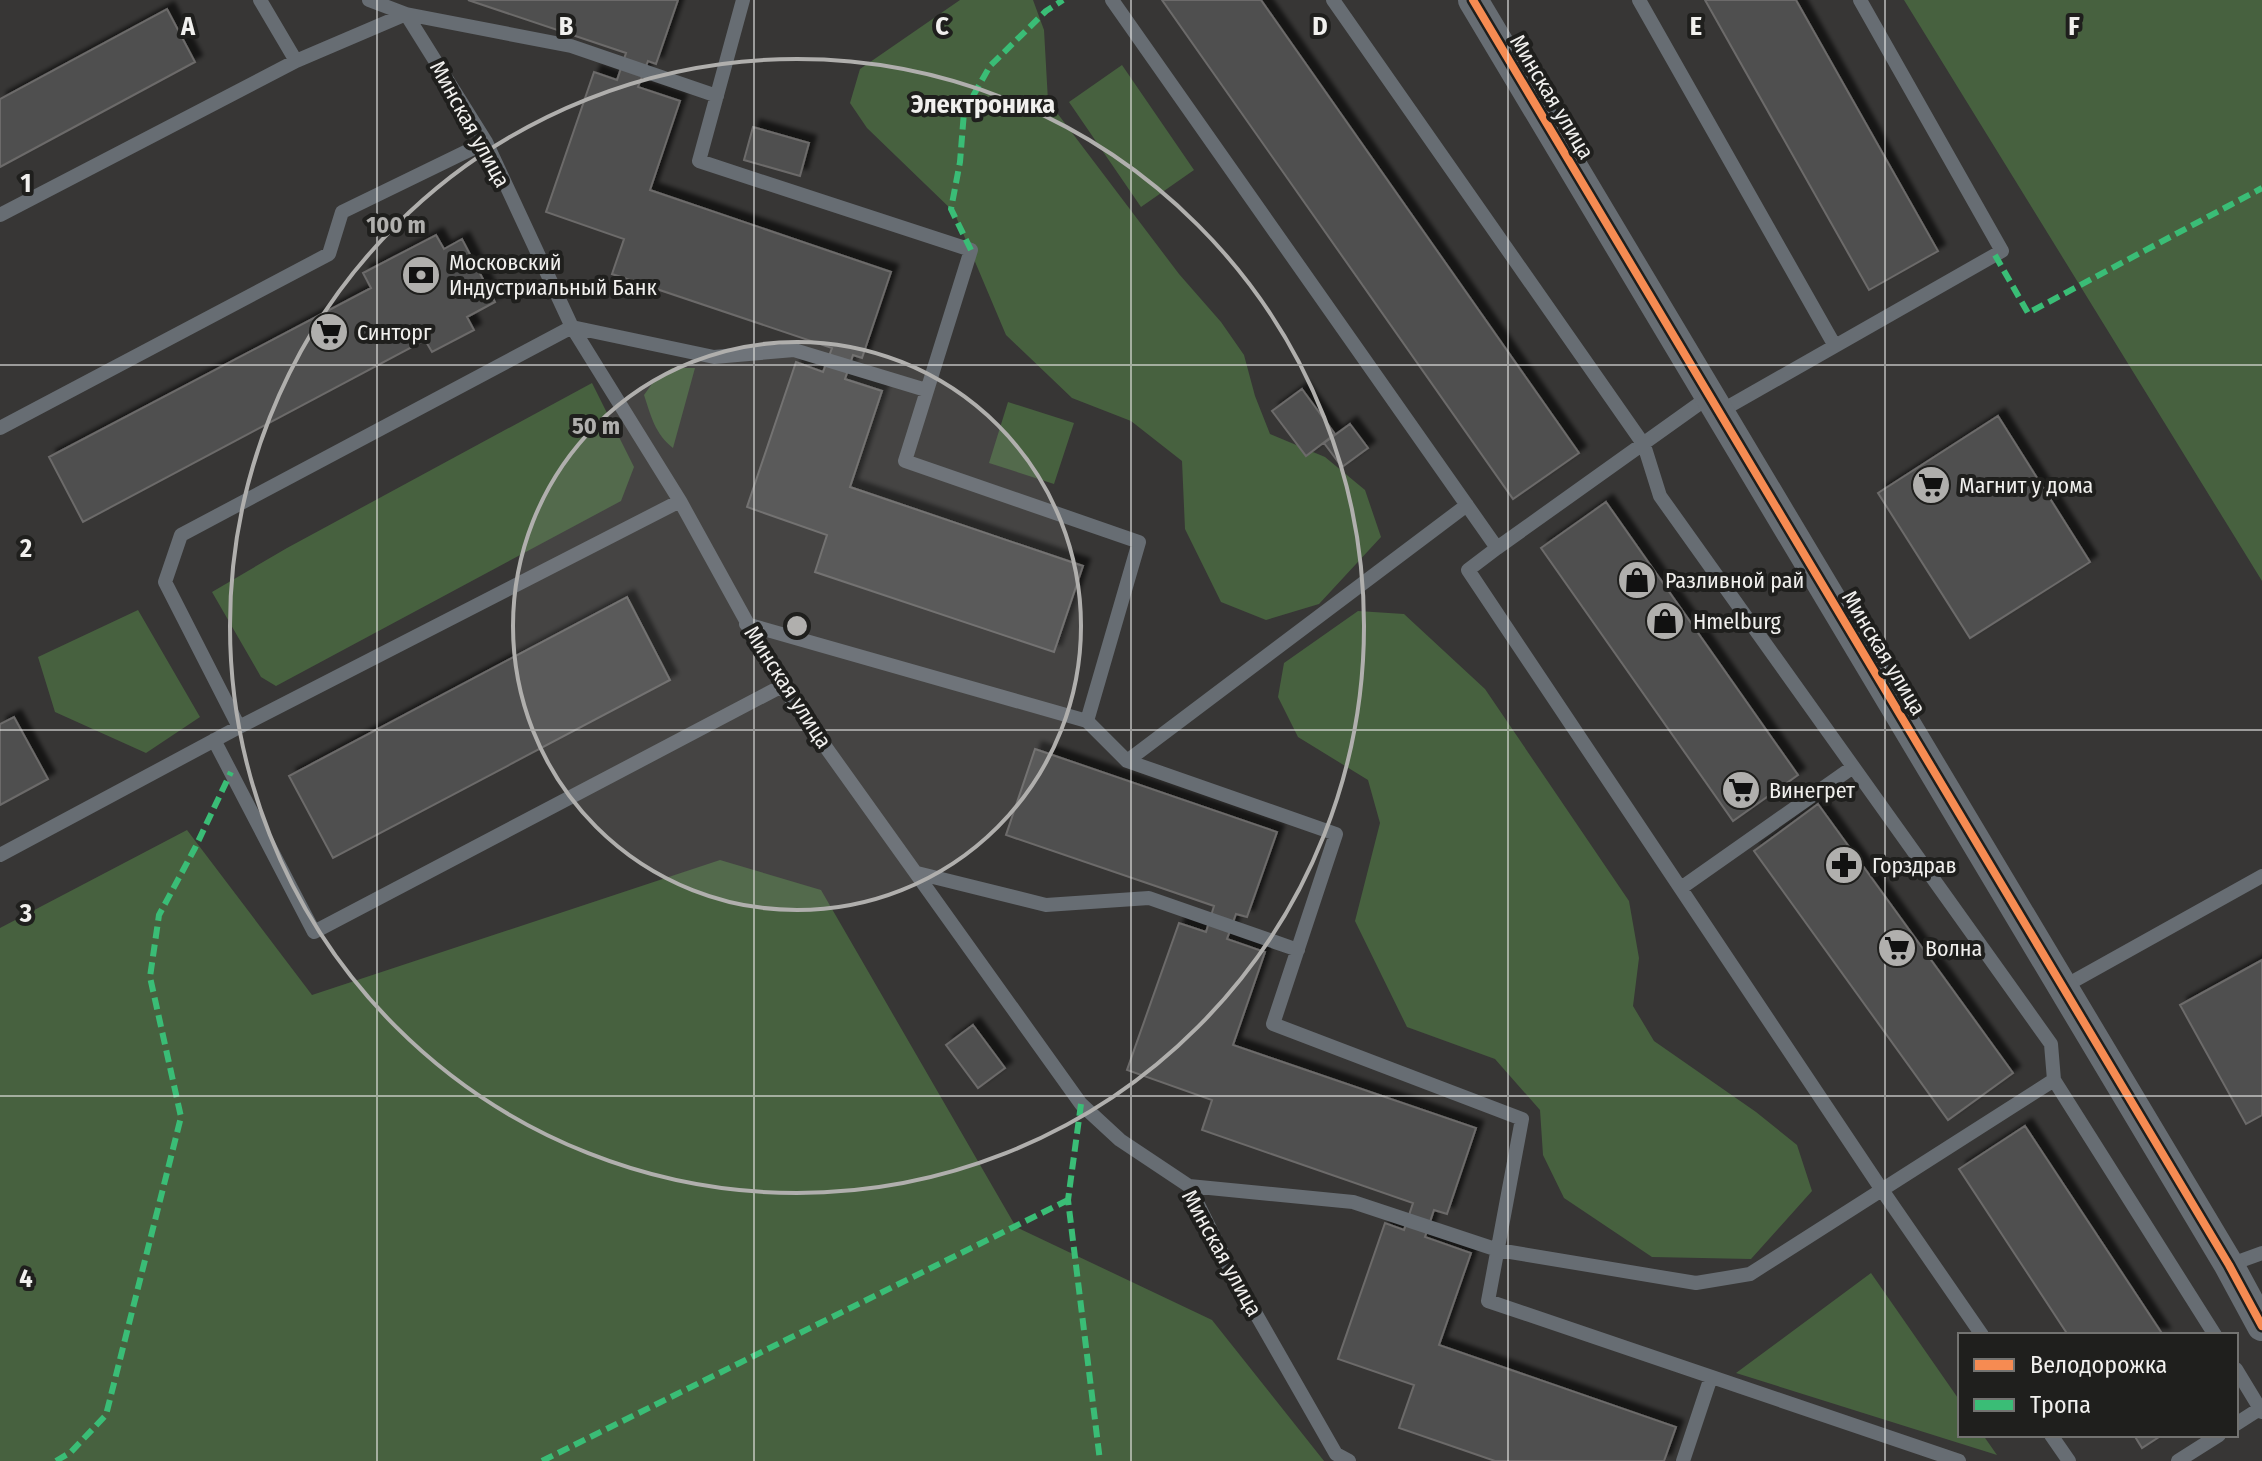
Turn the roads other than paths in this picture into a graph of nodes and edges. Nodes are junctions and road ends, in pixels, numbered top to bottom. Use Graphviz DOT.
graph roads {
  1 [pos="260,0"];
  2 [pos="369,0"];
  3 [pos="743,0"];
  4 [pos="1112,0"];
  5 [pos="1333,0"];
  6 [pos="1473,0"];
  7 [pos="1639,0"];
  8 [pos="1860,0"];
  9 [pos="406,14"];
  10 [pos="296,61"];
  11 [pos="717,96"];
  12 [pos="486,142"];
  13 [pos="0,215"];
  14 [pos="572,327"];
  15 [pos="1835,346"];
  16 [pos="926,390"];
  17 [pos="1714,404"];
  18 [pos="0,428"];
  19 [pos="1644,445"];
  20 [pos="680,501"];
  21 [pos="1467,505"];
  22 [pos="1497,548"];
  23 [pos="746,624"];
  24 [pos="782,686"];
  25 [pos="1087,721"];
  26 [pos="239,727"];
  27 [pos="214,740"];
  28 [pos="1127,761"];
  29 [pos="1853,767"];
  30 [pos="0,855"];
  31 [pos="917,873"];
  32 [pos="2262,876"];
  33 [pos="1681,888"];
  34 [pos="1298,950"];
  35 [pos="2063,987"];
  36 [pos="2054,1080"];
  37 [pos="1189,1186"];
  38 [pos="1882,1190"];
  39 [pos="1498,1250"];
  40 [pos="2262,1253"];
  41 [pos="2229,1265"];
  42 [pos="2262,1326"];
  43 [pos="1981,1333"];
  44 [pos="2214,1333"];
  45 [pos="2238,1372"];
  46 [pos="1711,1377"];
  47 [pos="2261,1410"];
  48 [pos="2238,1423"];
  49 [pos="2052,1437"];
  50 [pos="2216,1437"];
  51 [pos="1349,1461"];
  52 [pos="1683,1461"];
  53 [pos="1959,1461"];
  54 [pos="2069,1461"];
  55 [pos="2178,1461"];
  1 -- 10 [label="lane"];
  2 -- 9 [label="lane"];
  3 -- 11 [label="lane"];
  4 -- 21 [label="lane"];
  5 -- 19 [label="lane"];
  6 -- 17 [label="street, Минская улица"];
  7 -- 15 [label="lane"];
  8 -- 15 [label="lane"];
  9 -- 10 [label="lane"];
  9 -- 11 [label="lane"];
  9 -- 12 [label="lane, Минская улица"];
  10 -- 13 [label="lane"];
  11 -- 16 [label="lane"];
  12 -- 14 [label="lane, Минская улица"];
  12 -- 18 [label="lane"];
  14 -- 16 [label="lane"];
  14 -- 20 [label="lane, Минская улица"];
  14 -- 26 [label="lane"];
  15 -- 17 [label="lane"];
  16 -- 25 [label="lane"];
  17 -- 19 [label="lane"];
  17 -- 35 [label="street, Минская улица"];
  19 -- 22 [label="lane"];
  19 -- 29 [label="lane"];
  20 -- 23 [label="lane, Минская улица"];
  20 -- 26 [label="lane"];
  21 -- 22 [label="lane"];
  21 -- 28 [label="lane"];
  22 -- 33 [label="lane"];
  23 -- 24 [label="lane, Минская улица"];
  23 -- 25 [label="lane"];
  24 -- 27 [label="lane"];
  24 -- 31 [label="lane, Минская улица"];
  25 -- 28 [label="lane"];
  26 -- 27 [label="lane"];
  27 -- 30 [label="lane"];
  28 -- 34 [label="lane"];
  29 -- 33 [label="lane"];
  29 -- 36 [label="lane"];
  31 -- 34 [label="lane"];
  31 -- 37 [label="lane, Минская улица"];
  32 -- 35 [label="lane"];
  33 -- 38 [label="lane"];
  34 -- 39 [label="lane"];
  35 -- 41 [label="street, Минская улица"];
  36 -- 38 [label="lane"];
  36 -- 44 [label="lane"];
  37 -- 39 [label="lane"];
  37 -- 51 [label="lane, Минская улица"];
  38 -- 39 [label="lane"];
  38 -- 43 [label="lane"];
  39 -- 46 [label="lane"];
  40 -- 41 [label="lane"];
  41 -- 42 [label="street, Минская улица"];
  45 -- 47 [label="lane"];
  46 -- 52 [label="lane"];
  46 -- 53 [label="lane"];
  47 -- 48 [label="lane"];
  49 -- 54 [label="lane"];
  50 -- 55 [label="lane"];
}
